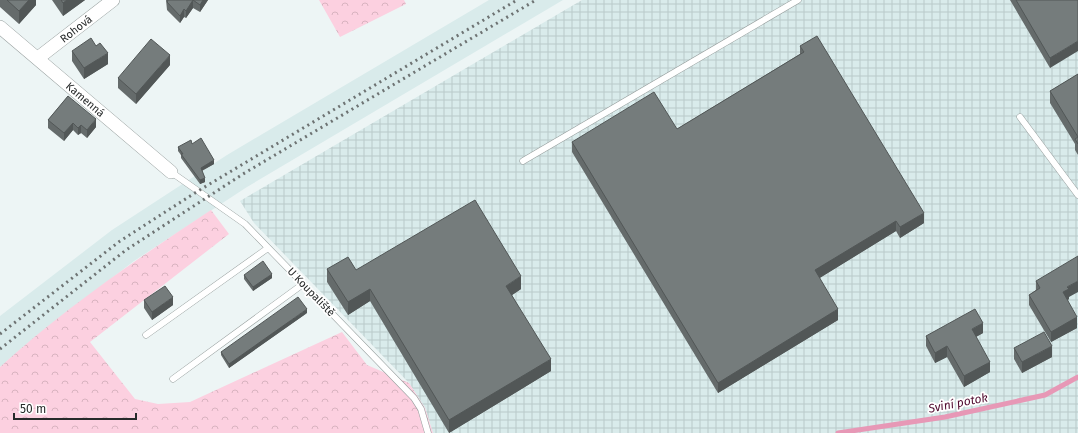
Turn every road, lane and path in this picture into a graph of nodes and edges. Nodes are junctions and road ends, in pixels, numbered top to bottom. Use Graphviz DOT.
graph roads {
  1 [pos="113,0"];
  2 [pos="798,0"];
  3 [pos="0,27"];
  4 [pos="38,58"];
  5 [pos="1020,117"];
  6 [pos="523,161"];
  7 [pos="171,172"];
  8 [pos="1078,195"];
  9 [pos="268,248"];
  10 [pos="303,284"];
  11 [pos="146,335"];
  12 [pos="173,379"];
  13 [pos="428,433"];
  1 -- 4 [label="street, Rohová"];
  2 -- 6 [label="lane"];
  3 -- 4 [label="street, Kamenná"];
  4 -- 7 [label="street, Kamenná"];
  5 -- 8 [label="lane"];
  7 -- 9 [label="lane, U Koupaliště"];
  9 -- 10 [label="lane, U Koupaliště"];
  9 -- 11 [label="lane"];
  10 -- 12 [label="lane"];
  10 -- 13 [label="lane, U Koupaliště"];
}
